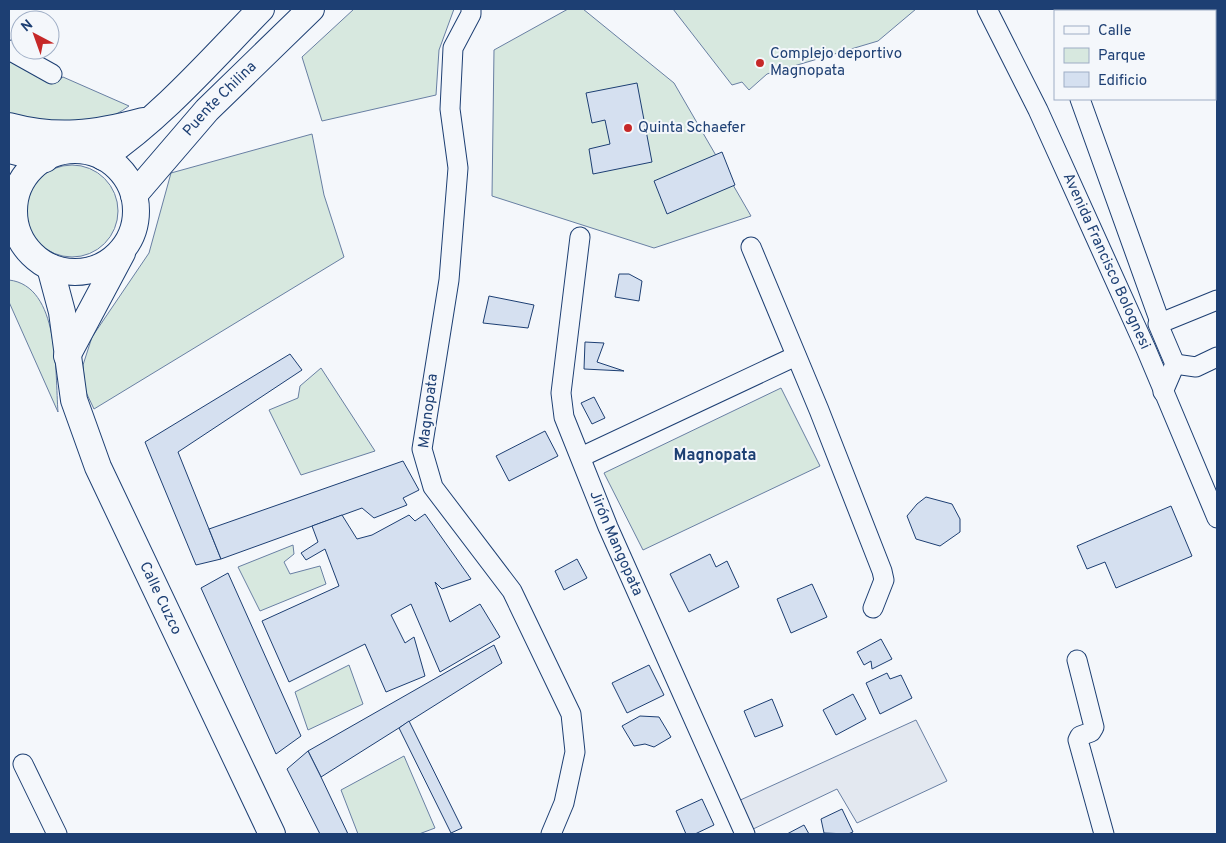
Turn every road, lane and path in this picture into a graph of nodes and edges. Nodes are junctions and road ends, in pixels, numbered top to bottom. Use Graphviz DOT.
graph roads {
  1 [pos="261,9"];
  2 [pos="311,9"];
  3 [pos="471,9"];
  4 [pos="987,9"];
  5 [pos="9,50"];
  6 [pos="52,74"];
  7 [pos="1080,100"];
  8 [pos="151,119"];
  9 [pos="9,126"];
  10 [pos="9,150"];
  11 [pos="103,157"];
  12 [pos="45,158"];
  13 [pos="134,195"];
  14 [pos="12,211"];
  15 [pos="580,237"];
  16 [pos="127,243"];
  17 [pos="751,247"];
  18 [pos="9,257"];
  19 [pos="43,262"];
  20 [pos="1217,300"];
  21 [pos="1159,323"];
  22 [pos="67,356"];
  23 [pos="796,356"];
  24 [pos="1217,357"];
  25 [pos="1175,364"];
  26 [pos="1163,392"];
  27 [pos="581,457"];
  28 [pos="1217,518"];
  29 [pos="873,608"];
  30 [pos="1077,660"];
  31 [pos="23,764"];
  32 [pos="57,834"];
  33 [pos="272,834"];
  34 [pos="551,834"];
  35 [pos="745,834"];
  36 [pos="1104,834"];
  1 -- 8 [label="main road"];
  2 -- 13 [label="main road, Puente Chilina"];
  3 -- 34 [label="street, Magnopata"];
  4 -- 26 [label="street, Avenida Francisco Bolognesi"];
  5 -- 6 [label="street"];
  7 -- 21 [label="street"];
  8 -- 9 [label="main road"];
  8 -- 11 [label="main road"];
  10 -- 12 [label="main road"];
  11 -- 12 [label="main road"];
  11 -- 13 [label="main road"];
  12 -- 14 [label="main road"];
  13 -- 16 [label="main road"];
  14 -- 19 [label="main road"];
  15 -- 27 [label="street, Jirón Mangopata"];
  16 -- 19 [label="main road"];
  16 -- 22 [label="main road"];
  17 -- 23 [label="street"];
  18 -- 19 [label="main road"];
  19 -- 22 [label="main road, Calle Cuzco"];
  20 -- 21 [label="street"];
  21 -- 25 [label="street"];
  22 -- 33 [label="main road, Calle Cuzco"];
  23 -- 27 [label="street"];
  23 -- 29 [label="street"];
  24 -- 25 [label="street"];
  25 -- 26 [label="street"];
  26 -- 28 [label="street, Avenida Francisco Bolognesi"];
  27 -- 35 [label="street, Jirón Mangopata"];
  30 -- 36 [label="street"];
  31 -- 32 [label="street"];
}
